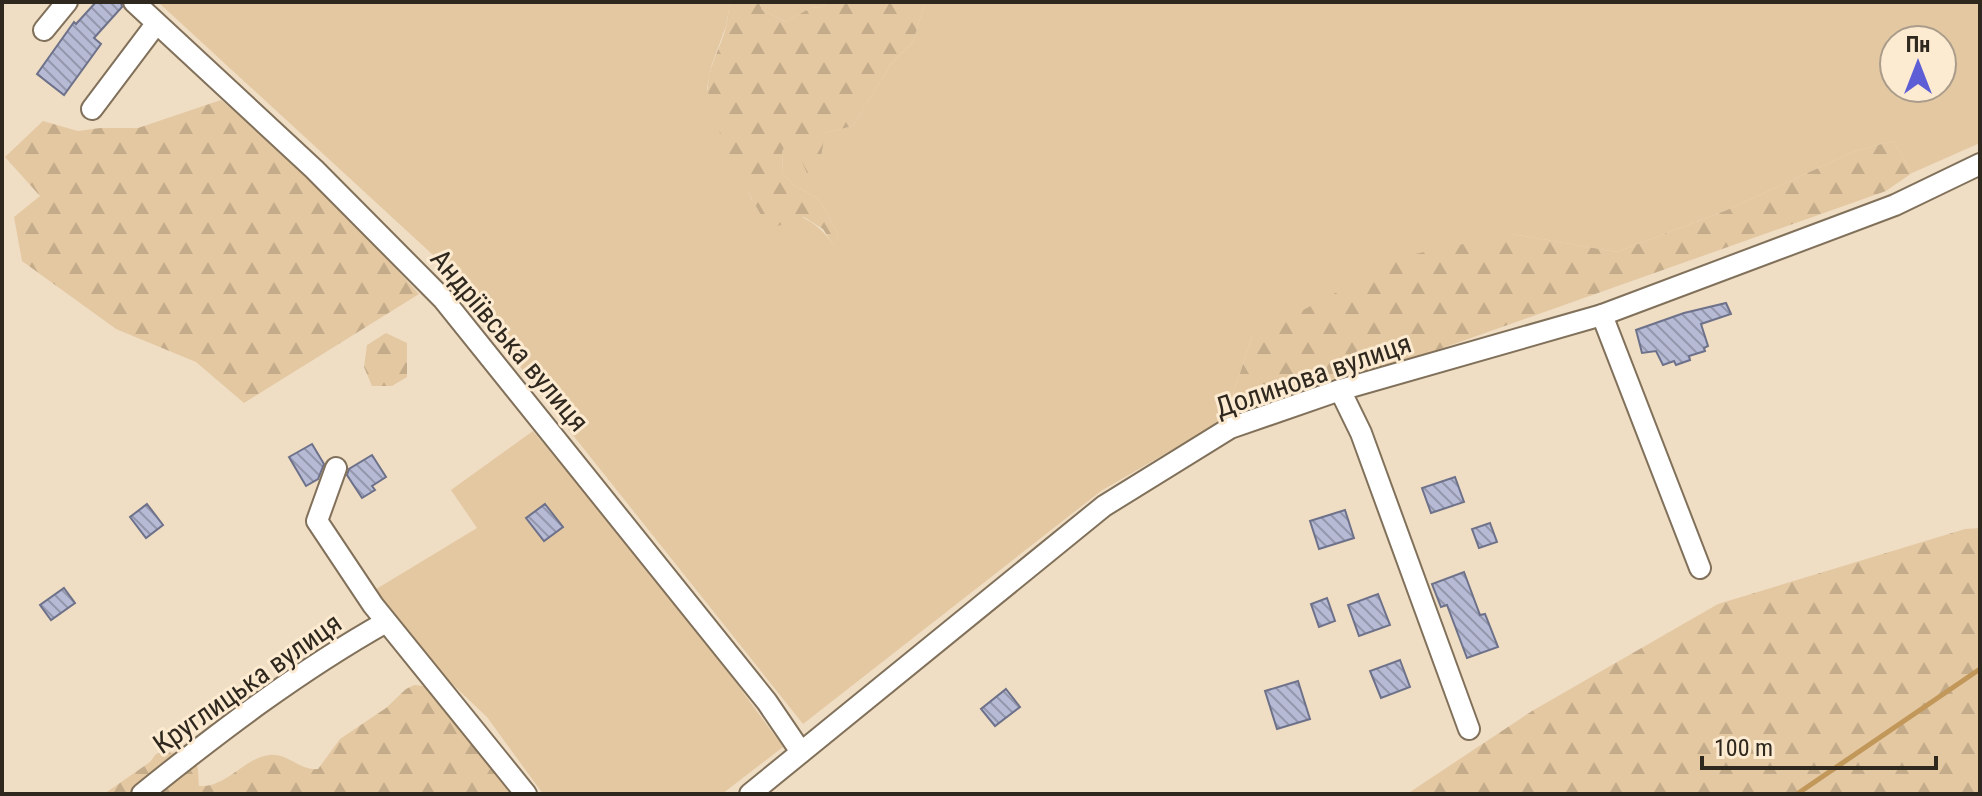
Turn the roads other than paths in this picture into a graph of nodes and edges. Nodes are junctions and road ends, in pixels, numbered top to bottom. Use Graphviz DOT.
graph roads {
  1 [pos="67,2"];
  2 [pos="134,2"];
  3 [pos="156,24"];
  4 [pos="44,30"];
  5 [pos="92,109"];
  6 [pos="1980,164"];
  7 [pos="1602,315"];
  8 [pos="1340,390"];
  9 [pos="336,468"];
  10 [pos="1700,568"];
  11 [pos="386,622"];
  12 [pos="1469,729"];
  13 [pos="801,752"];
  14 [pos="142,794"];
  15 [pos="526,794"];
  16 [pos="750,794"];
  1 -- 4 [label="street"];
  2 -- 3 [label="street, Андріївська вулиця"];
  3 -- 5 [label="street"];
  3 -- 13 [label="street, Андріївська вулиця"];
  6 -- 7 [label="street, Долинова вулиця"];
  7 -- 8 [label="street, Долинова вулиця"];
  7 -- 10 [label="street"];
  8 -- 12 [label="street"];
  8 -- 13 [label="street, Долинова вулиця"];
  9 -- 11 [label="street, Круглицька вулиця"];
  11 -- 14 [label="street, Круглицька вулиця"];
  11 -- 15 [label="street, Круглицька вулиця"];
  13 -- 16 [label="street, Долинова вулиця"];
}
